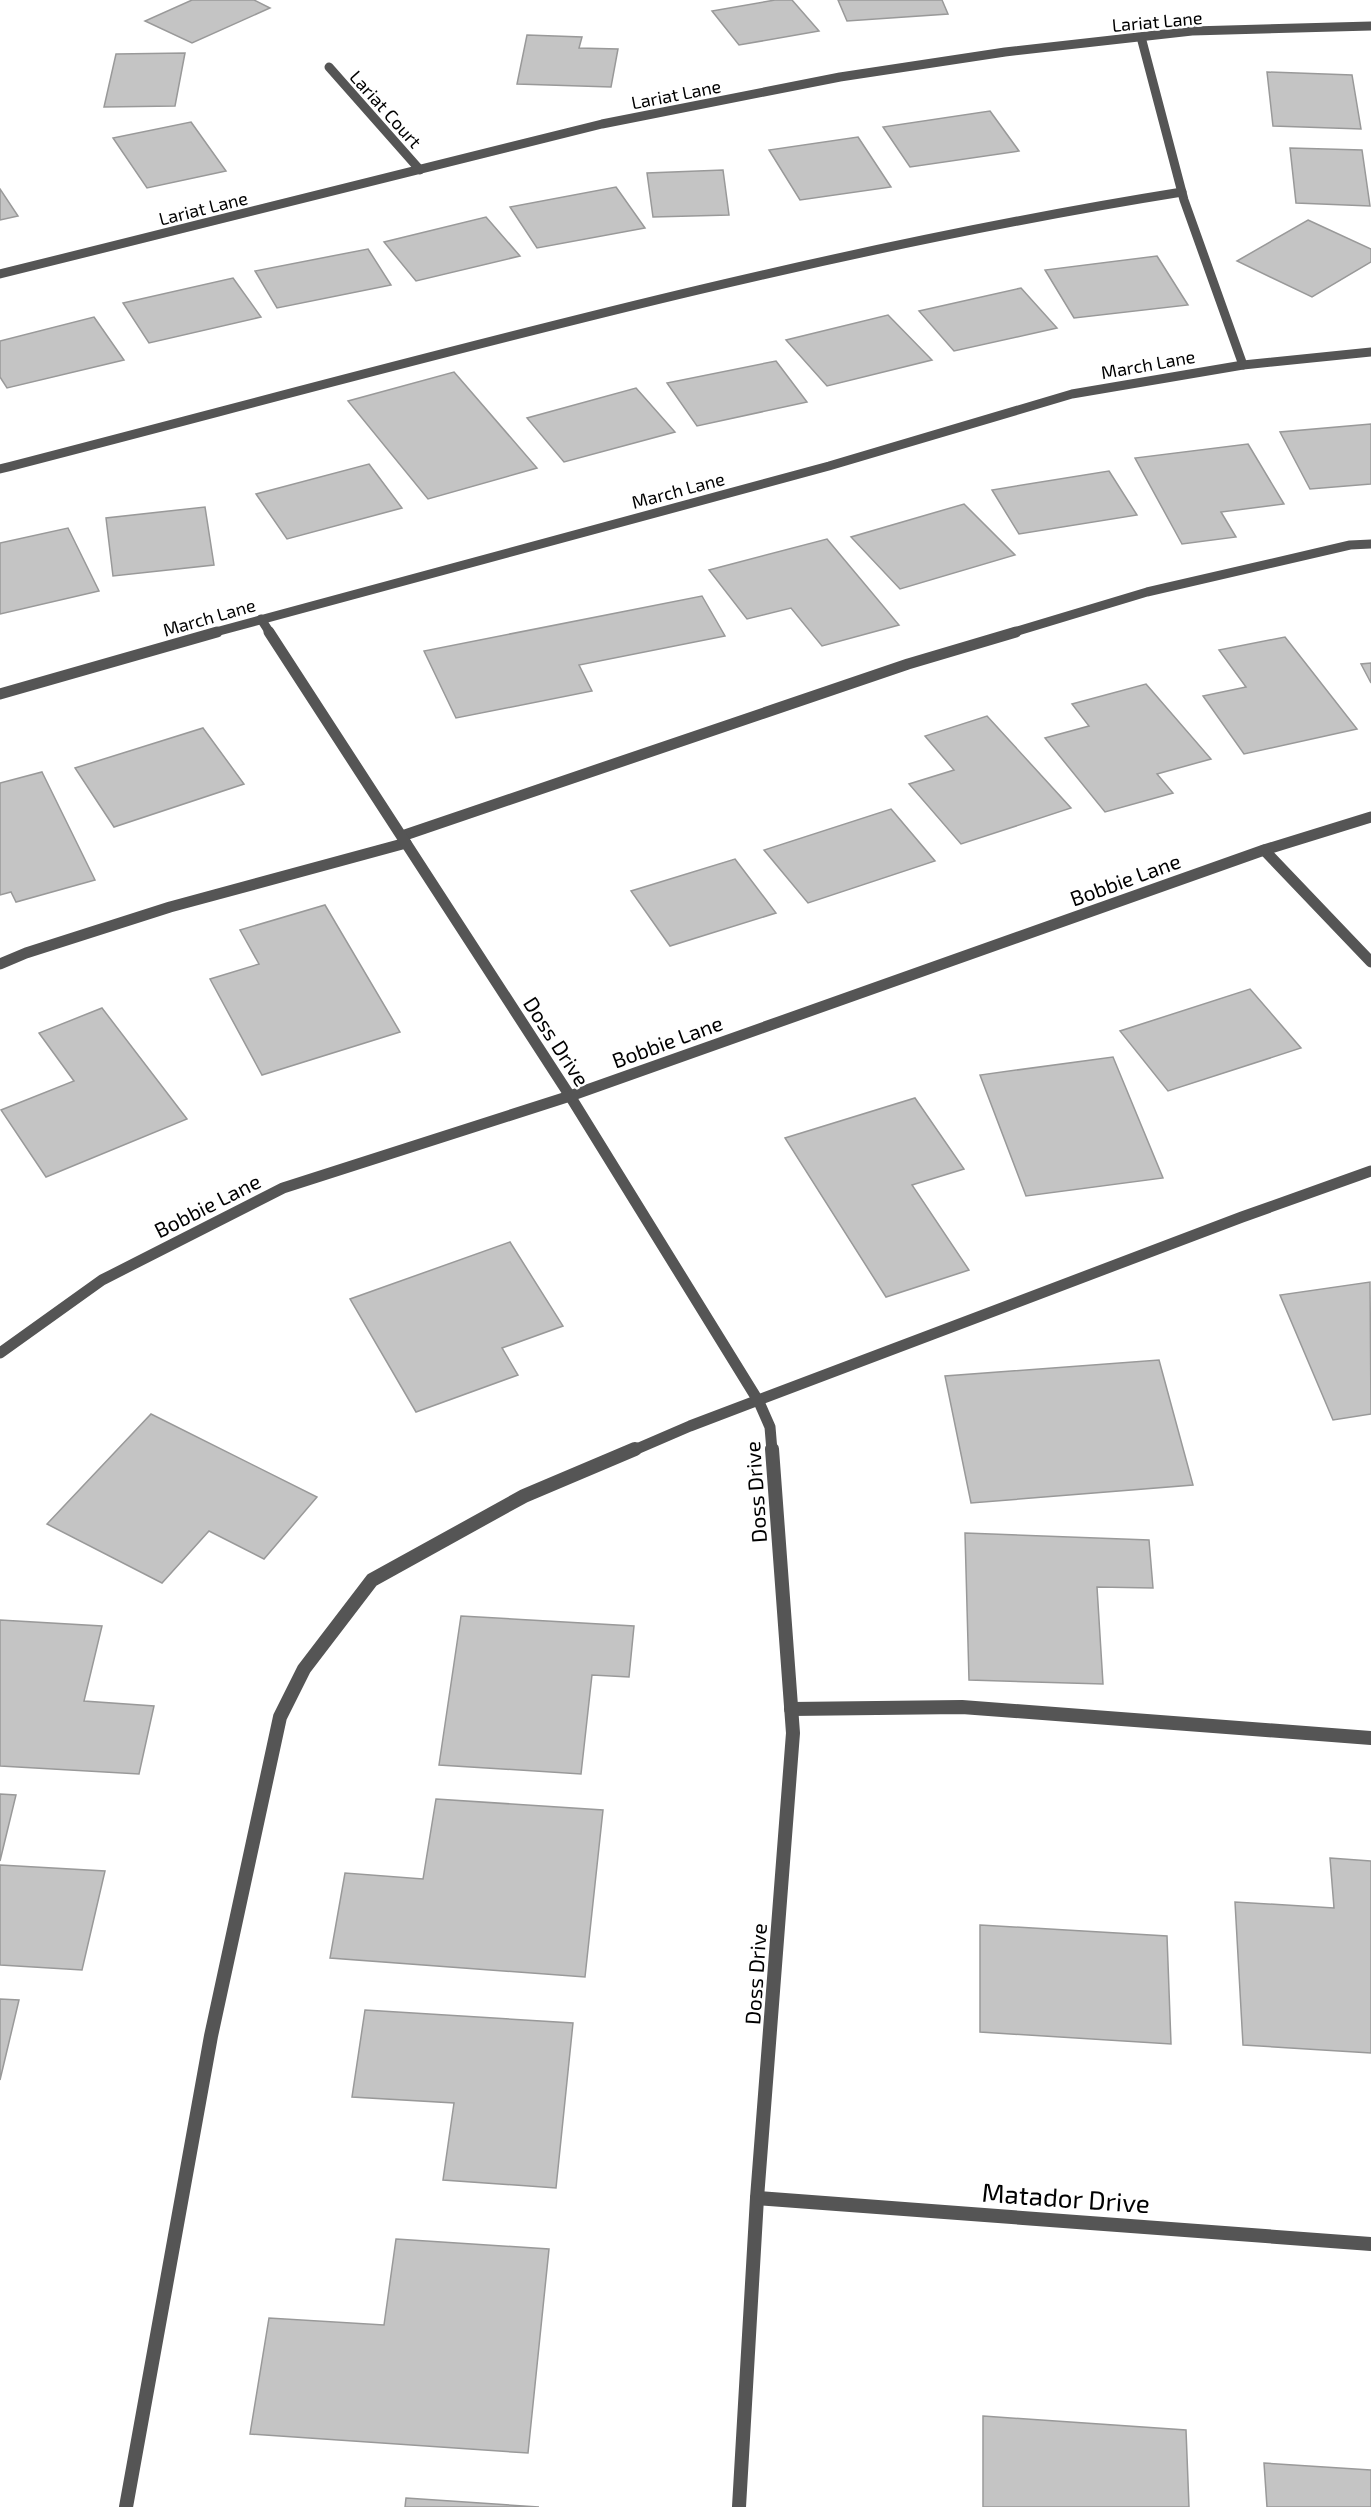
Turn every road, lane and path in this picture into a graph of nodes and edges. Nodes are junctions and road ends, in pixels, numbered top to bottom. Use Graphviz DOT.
graph roads {
  1 [pos="1371,26"];
  2 [pos="1141,37"];
  3 [pos="329,67"];
  4 [pos="420,170"];
  5 [pos="1182,192"];
  6 [pos="0,274"];
  7 [pos="1371,352"];
  8 [pos="1243,364"];
  9 [pos="0,469"];
  10 [pos="1371,544"];
  11 [pos="261,619"];
  12 [pos="0,694"];
  13 [pos="1371,817"];
  14 [pos="404,840"];
  15 [pos="1264,850"];
  16 [pos="1371,962"];
  17 [pos="0,964"];
  18 [pos="570,1096"];
  19 [pos="1371,1171"];
  20 [pos="0,1353"];
  21 [pos="759,1402"];
  22 [pos="791,1709"];
  23 [pos="1371,1738"];
  24 [pos="757,2198"];
  25 [pos="1371,2244"];
  26 [pos="126,2507"];
  27 [pos="739,2507"];
  1 -- 2 [label="street, Lariat Lane"];
  2 -- 4 [label="street, Lariat Lane"];
  2 -- 5 [label="street"];
  3 -- 4 [label="street, Lariat Court"];
  4 -- 6 [label="street, Lariat Lane"];
  5 -- 8 [label="street"];
  5 -- 9 [label="street"];
  7 -- 8 [label="street, March Lane"];
  8 -- 11 [label="street, March Lane"];
  10 -- 14 [label="street"];
  11 -- 12 [label="street, March Lane"];
  11 -- 14 [label="street, Doss Drive"];
  13 -- 15 [label="street, Bobbie Lane"];
  14 -- 17 [label="street"];
  14 -- 18 [label="street, Doss Drive"];
  15 -- 16 [label="street"];
  15 -- 18 [label="street, Bobbie Lane"];
  18 -- 20 [label="street, Bobbie Lane"];
  18 -- 21 [label="street, Doss Drive"];
  19 -- 21 [label="street"];
  21 -- 22 [label="street, Doss Drive"];
  21 -- 26 [label="street"];
  22 -- 23 [label="street"];
  22 -- 24 [label="street, Doss Drive"];
  24 -- 25 [label="street, Matador Drive"];
  24 -- 27 [label="street, Doss Drive"];
}
